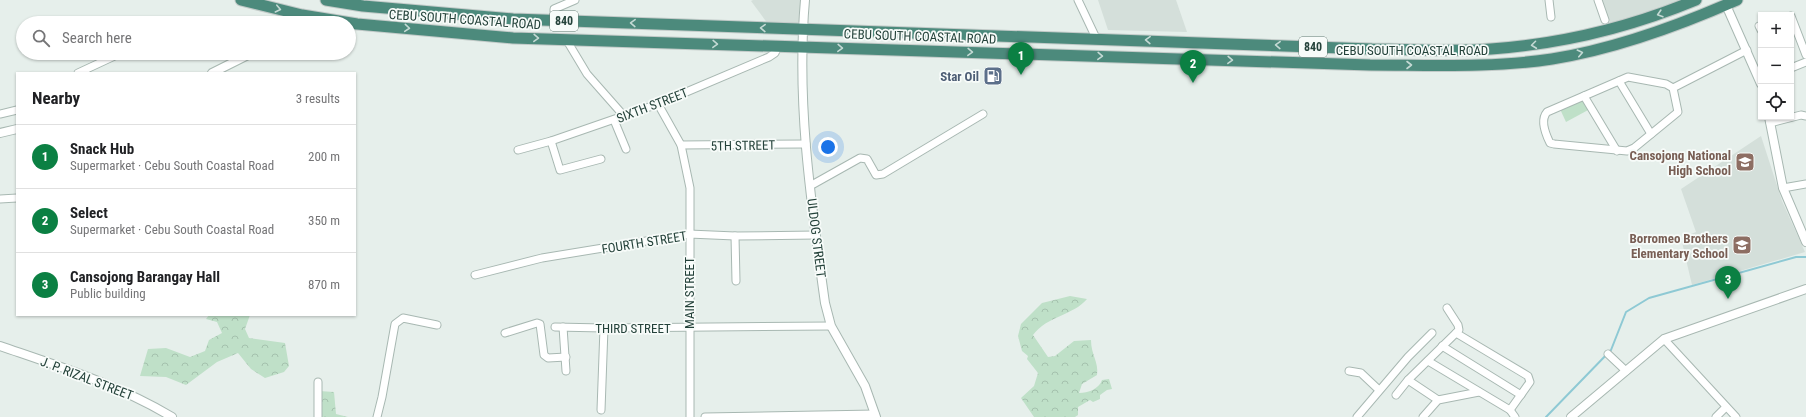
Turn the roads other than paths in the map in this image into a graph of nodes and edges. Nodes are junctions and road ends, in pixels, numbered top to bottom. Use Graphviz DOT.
graph roads {
  1 [pos="240,0"];
  2 [pos="326,0"];
  3 [pos="575,0"];
  4 [pos="805,0"];
  5 [pos="1078,0"];
  6 [pos="1549,0"];
  7 [pos="1598,0"];
  8 [pos="1696,0"];
  9 [pos="1737,0"];
  10 [pos="1726,5"];
  11 [pos="302,14"];
  12 [pos="300,16"];
  13 [pos="313,16"];
  14 [pos="1551,17"];
  15 [pos="554,20"];
  16 [pos="1605,20"];
  17 [pos="1794,23"];
  18 [pos="356,24"];
  19 [pos="802,30"];
  20 [pos="1096,38"];
  21 [pos="566,39"];
  22 [pos="778,46"];
  23 [pos="801,47"];
  24 [pos="1747,50"];
  25 [pos="1806,55"];
  26 [pos="106,60"];
  27 [pos="238,60"];
  28 [pos="1806,62"];
  29 [pos="1794,67"];
  30 [pos="80,72"];
  31 [pos="214,72"];
  32 [pos="1758,77"];
  33 [pos="1620,81"];
  34 [pos="1673,88"];
  35 [pos="1584,96"];
  36 [pos="658,104"];
  37 [pos="16,110"];
  38 [pos="0,114"];
  39 [pos="982,114"];
  40 [pos="624,116"];
  41 [pos="1794,116"];
  42 [pos="1806,116"];
  43 [pos="614,120"];
  44 [pos="1770,120"];
  45 [pos="16,129"];
  46 [pos="0,133"];
  47 [pos="1652,134"];
  48 [pos="551,141"];
  49 [pos="806,144"];
  50 [pos="681,145"];
  51 [pos="626,149"];
  52 [pos="518,150"];
  53 [pos="1617,151"];
  54 [pos="601,159"];
  55 [pos="1806,184"];
  56 [pos="810,186"];
  57 [pos="1784,188"];
  58 [pos="16,198"];
  59 [pos="0,199"];
  60 [pos="689,234"];
  61 [pos="816,235"];
  62 [pos="735,236"];
  63 [pos="1806,242"];
  64 [pos="475,275"];
  65 [pos="736,281"];
  66 [pos="1806,288"];
  67 [pos="1447,308"];
  68 [pos="437,325"];
  69 [pos="563,326"];
  70 [pos="831,326"];
  71 [pos="555,327"];
  72 [pos="604,328"];
  73 [pos="689,328"];
  74 [pos="505,333"];
  75 [pos="1432,333"];
  76 [pos="1456,333"];
  77 [pos="1664,339"];
  78 [pos="0,346"];
  79 [pos="1442,346"];
  80 [pos="1608,354"];
  81 [pos="566,357"];
  82 [pos="1428,361"];
  83 [pos="566,371"];
  84 [pos="1349,371"];
  85 [pos="1626,371"];
  86 [pos="1408,380"];
  87 [pos="318,382"];
  88 [pos="1379,390"];
  89 [pos="1479,392"];
  90 [pos="1396,395"];
  91 [pos="1522,395"];
  92 [pos="1438,400"];
  93 [pos="1726,407"];
  94 [pos="601,410"];
  95 [pos="1510,410"];
  96 [pos="876,415"];
  97 [pos="172,417"];
  98 [pos="318,417"];
  99 [pos="377,417"];
  100 [pos="690,417"];
  101 [pos="705,417"];
  102 [pos="1357,417"];
  103 [pos="1423,417"];
  104 [pos="1515,417"];
  105 [pos="1571,417"];
  106 [pos="1716,417"];
  107 [pos="1736,417"];
  1 -- 11 [label="highway, CEBU SOUTH COASTAL ROAD / 840, one-way"];
  2 -- 15 [label="highway, CEBU SOUTH COASTAL ROAD / 840"];
  3 -- 15 [label="street"];
  4 -- 19 [label="street"];
  5 -- 20 [label="street"];
  6 -- 14 [label="street"];
  7 -- 16 [label="street"];
  8 -- 20 [label="highway, CEBU SOUTH COASTAL ROAD / 840, one-way"];
  9 -- 10 [label="highway, CEBU SOUTH COASTAL ROAD / 840"];
  23 -- 10 [label="highway, CEBU SOUTH COASTAL ROAD / 840, one-way"];
  10 -- 24 [label="street"];
  11 -- 12 [label="street"];
  11 -- 13 [label="highway, CEBU SOUTH COASTAL ROAD / 840, one-way"];
  19 -- 15 [label="highway, CEBU SOUTH COASTAL ROAD / 840, one-way"];
  17 -- 25 [label="street"];
  18 -- 21 [label="highway, CEBU SOUTH COASTAL ROAD / 840, one-way"];
  19 -- 20 [label="highway, CEBU SOUTH COASTAL ROAD / 840"];
  19 -- 23 [label="street, ULDOG STREET"];
  21 -- 22 [label="highway, CEBU SOUTH COASTAL ROAD / 840, one-way"];
  21 -- 40 [label="street"];
  22 -- 23 [label="highway, CEBU SOUTH COASTAL ROAD / 840"];
  22 -- 36 [label="street, SIXTH STREET"];
  23 -- 49 [label="street, ULDOG STREET"];
  24 -- 32 [label="street"];
  24 -- 34 [label="street"];
  26 -- 30 [label="street"];
  27 -- 31 [label="street"];
  28 -- 29 [label="street"];
  33 -- 34 [label="street"];
  33 -- 35 [label="street"];
  33 -- 47 [label="street"];
  34 -- 47 [label="street"];
  35 -- 53 [label="street"];
  35 -- 53 [label="street"];
  36 -- 40 [label="street, SIXTH STREET"];
  36 -- 50 [label="street, MAIN STREET"];
  37 -- 38 [label="street"];
  39 -- 56 [label="street"];
  40 -- 43 [label="street, SIXTH STREET"];
  41 -- 42 [label="street"];
  43 -- 48 [label="street, SIXTH STREET"];
  43 -- 51 [label="street"];
  44 -- 57 [label="street"];
  45 -- 46 [label="street"];
  47 -- 53 [label="street"];
  48 -- 52 [label="street, SIXTH STREET"];
  48 -- 54 [label="street"];
  49 -- 50 [label="street, 5TH STREET"];
  49 -- 56 [label="street, ULDOG STREET"];
  50 -- 60 [label="street, MAIN STREET"];
  55 -- 57 [label="street"];
  56 -- 61 [label="street, ULDOG STREET"];
  57 -- 63 [label="street"];
  58 -- 59 [label="street"];
  60 -- 62 [label="street, FOURTH STREET"];
  60 -- 64 [label="street, FOURTH STREET"];
  60 -- 73 [label="street, MAIN STREET"];
  61 -- 62 [label="street, FOURTH STREET"];
  61 -- 70 [label="street, ULDOG STREET"];
  62 -- 65 [label="street"];
  66 -- 77 [label="street"];
  67 -- 76 [label="street"];
  68 -- 99 [label="street"];
  69 -- 71 [label="street, THIRD STREET"];
  69 -- 72 [label="street, THIRD STREET"];
  69 -- 81 [label="street"];
  70 -- 73 [label="street, THIRD STREET"];
  70 -- 96 [label="street, ULDOG STREET"];
  72 -- 73 [label="street, THIRD STREET"];
  72 -- 94 [label="street"];
  73 -- 100 [label="street, MAIN STREET"];
  74 -- 81 [label="street"];
  75 -- 88 [label="street"];
  76 -- 79 [label="street"];
  76 -- 91 [label="street"];
  77 -- 85 [label="street"];
  77 -- 93 [label="street"];
  78 -- 97 [label="street, J. P. RIZAL STREET"];
  79 -- 82 [label="street"];
  79 -- 91 [label="street"];
  80 -- 85 [label="street"];
  81 -- 83 [label="street"];
  82 -- 86 [label="street"];
  82 -- 89 [label="street"];
  84 -- 88 [label="street"];
  85 -- 105 [label="street"];
  86 -- 90 [label="street"];
  86 -- 92 [label="street"];
  87 -- 98 [label="street"];
  88 -- 102 [label="street"];
  89 -- 92 [label="street"];
  89 -- 95 [label="street"];
  91 -- 95 [label="street"];
  92 -- 103 [label="street"];
  93 -- 106 [label="street"];
  93 -- 107 [label="street"];
  95 -- 104 [label="street"];
  96 -- 101 [label="street"];
}
